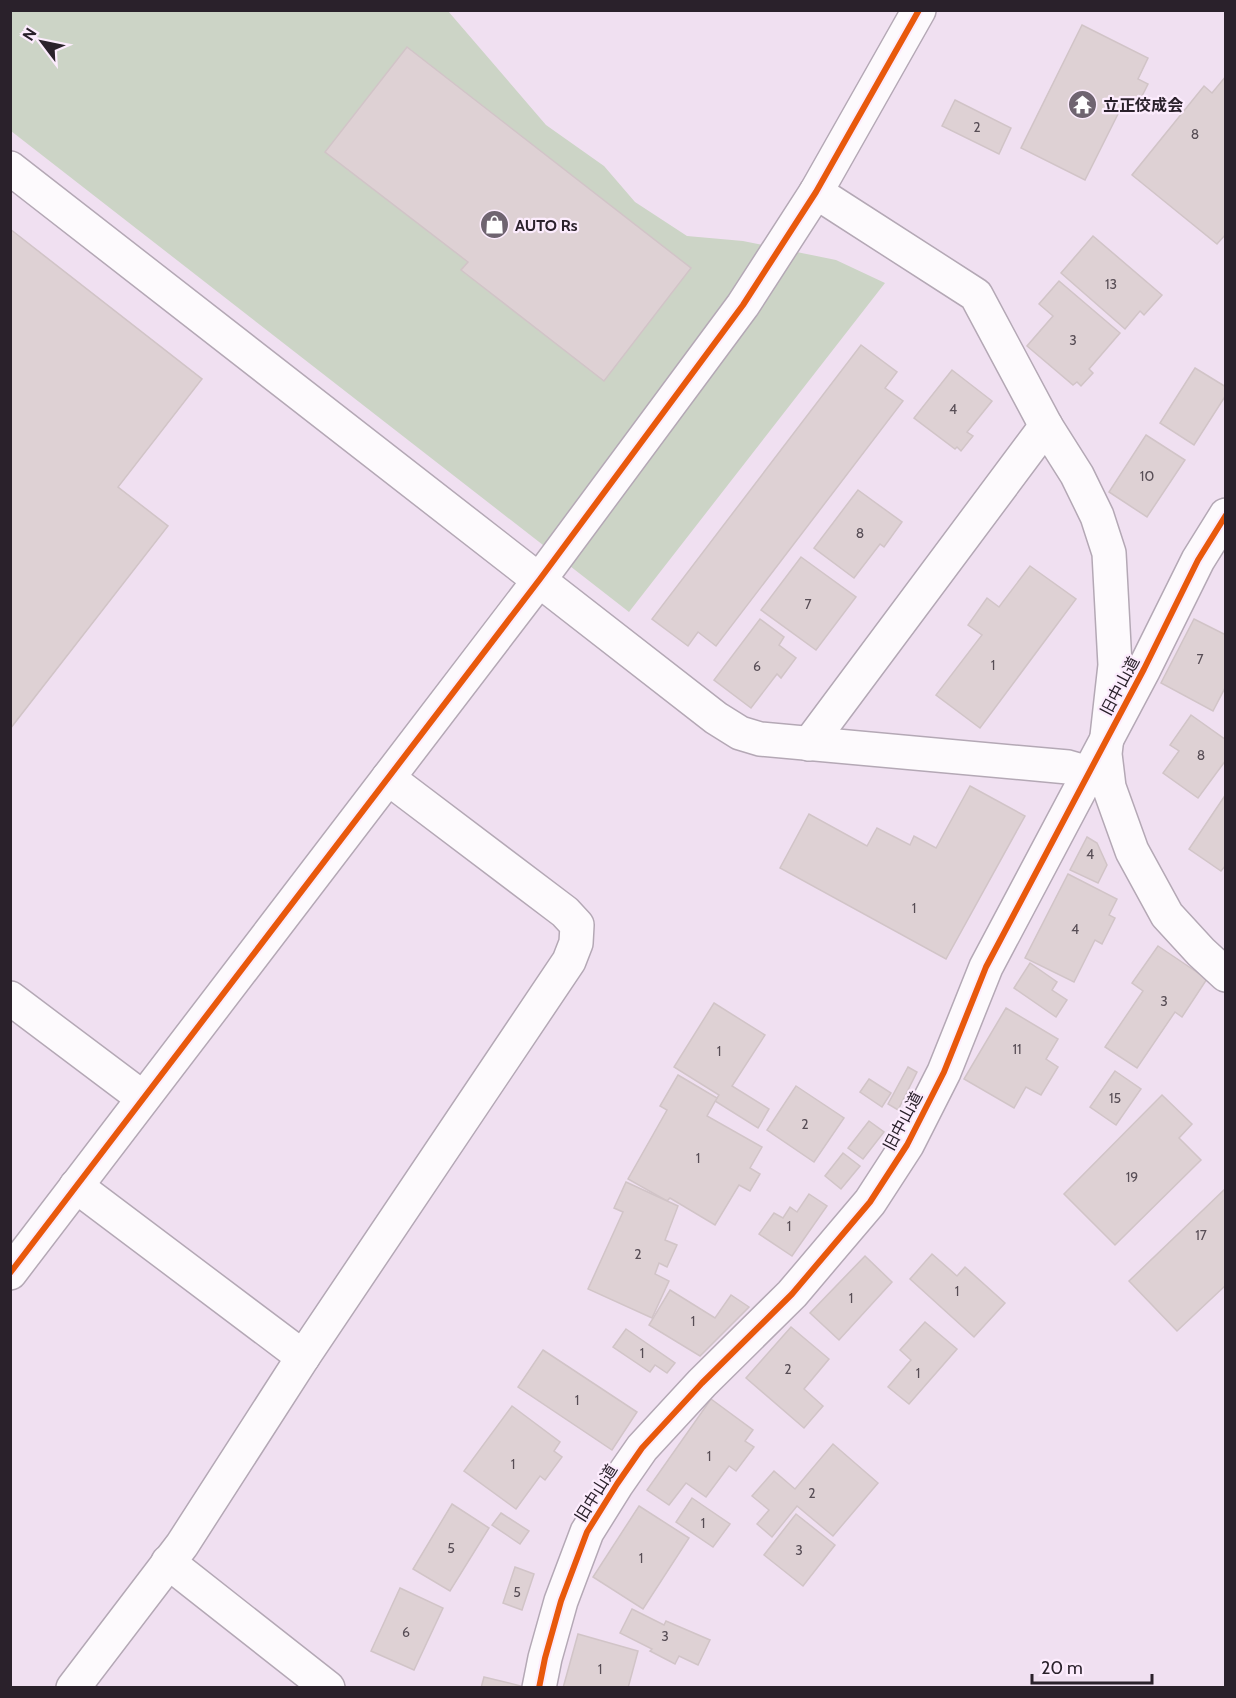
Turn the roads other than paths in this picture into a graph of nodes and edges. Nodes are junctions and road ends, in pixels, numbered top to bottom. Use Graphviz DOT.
graph roads {
  1 [pos="919,10"];
  2 [pos="10,168"];
  3 [pos="816,192"];
  4 [pos="1046,426"];
  5 [pos="1226,515"];
  6 [pos="540,579"];
  7 [pos="1106,741"];
  8 [pos="809,744"];
  9 [pos="1089,772"];
  10 [pos="388,778"];
  11 [pos="1226,975"];
  12 [pos="10,998"];
  13 [pos="143,1098"];
  14 [pos="76,1186"];
  15 [pos="10,1273"];
  16 [pos="303,1357"];
  17 [pos="168,1562"];
  18 [pos="73,1688"];
  19 [pos="328,1688"];
  20 [pos="539,1688"];
  1 -- 3 [label="street"];
  2 -- 6 [label="street"];
  3 -- 4 [label="street"];
  3 -- 6 [label="street"];
  4 -- 7 [label="street"];
  4 -- 8 [label="street"];
  5 -- 7 [label="street, 旧中山道"];
  6 -- 8 [label="street"];
  6 -- 10 [label="street"];
  7 -- 9 [label="street, 旧中山道"];
  7 -- 11 [label="street"];
  8 -- 9 [label="street"];
  9 -- 20 [label="street, 旧中山道"];
  10 -- 13 [label="street"];
  10 -- 16 [label="street"];
  12 -- 13 [label="street"];
  13 -- 14 [label="street"];
  14 -- 15 [label="street"];
  14 -- 16 [label="street"];
  16 -- 17 [label="street"];
  17 -- 18 [label="street"];
  17 -- 19 [label="street"];
}
